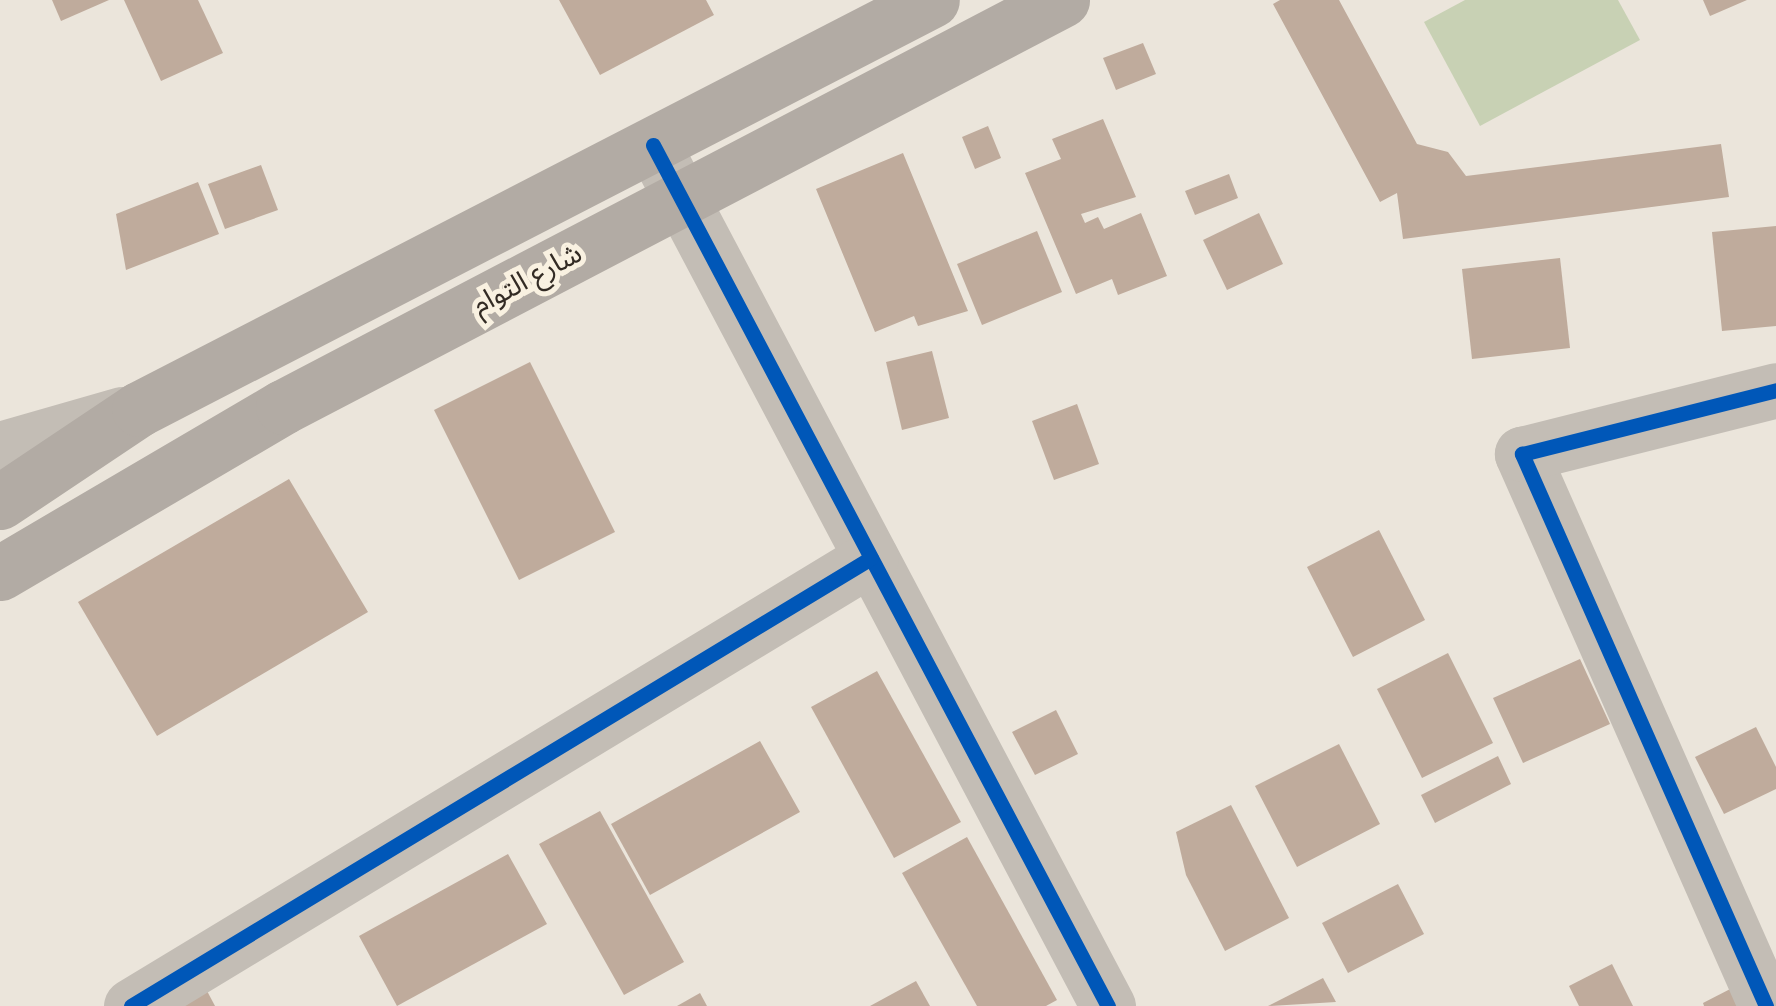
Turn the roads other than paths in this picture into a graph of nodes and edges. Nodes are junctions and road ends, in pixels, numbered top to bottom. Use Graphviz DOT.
graph roads {
  1 [pos="932,0"];
  2 [pos="1062,0"];
  3 [pos="653,145"];
  4 [pos="681,199"];
  5 [pos="1776,390"];
  6 [pos="139,409"];
  7 [pos="0,449"];
  8 [pos="0,502"];
  9 [pos="871,558"];
  10 [pos="0,573"];
  11 [pos="130,1006"];
  12 [pos="1108,1006"];
  13 [pos="1766,1006"];
  1 -- 3 [label="main road"];
  2 -- 4 [label="main road, شارع التوام"];
  3 -- 4 [label="street"];
  3 -- 6 [label="main road"];
  4 -- 9 [label="street"];
  4 -- 10 [label="main road, شارع التوام"];
  5 -- 13 [label="street"];
  6 -- 7 [label="street"];
  6 -- 8 [label="main road"];
  9 -- 11 [label="street"];
  9 -- 12 [label="street"];
}
